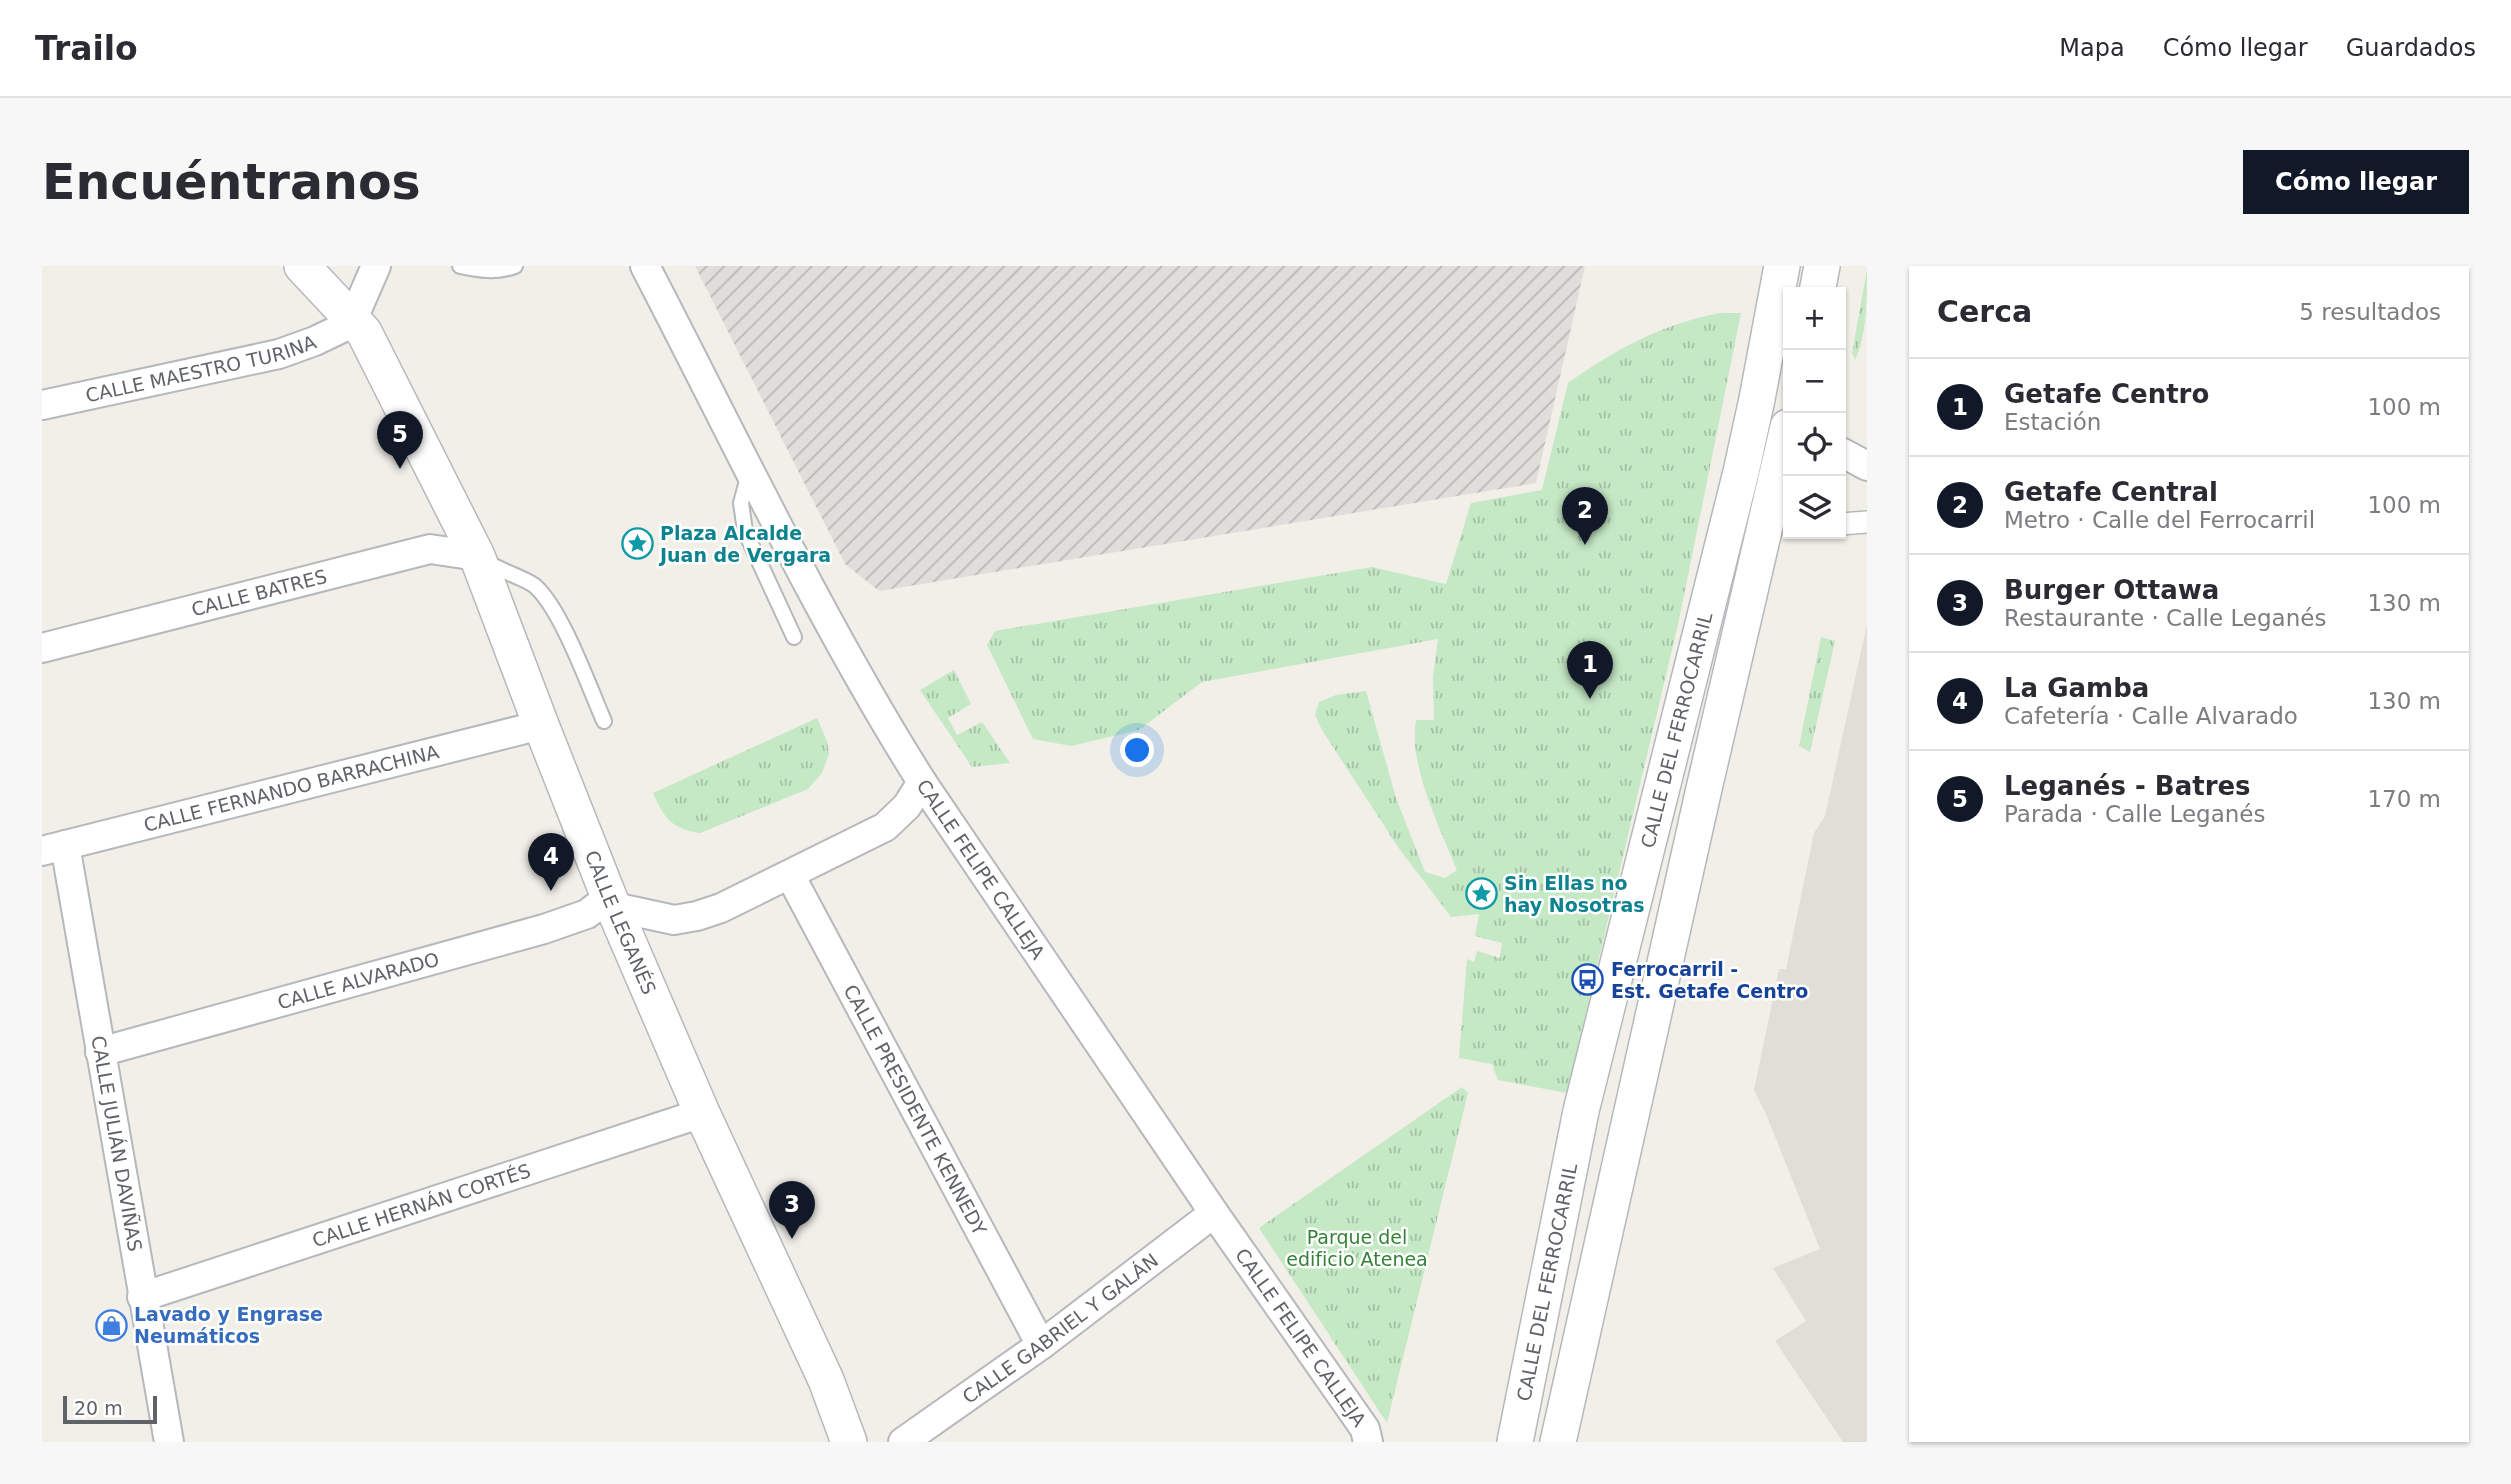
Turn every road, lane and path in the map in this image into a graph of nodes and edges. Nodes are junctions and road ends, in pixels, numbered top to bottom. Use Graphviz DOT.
graph roads {
  1 [pos="302,266"];
  2 [pos="376,266"];
  3 [pos="460,266"];
  4 [pos="514,266"];
  5 [pos="645,266"];
  6 [pos="1782,266"];
  7 [pos="1822,266"];
  8 [pos="1818,287"];
  9 [pos="353,319"];
  10 [pos="42,405"];
  11 [pos="1783,449"];
  12 [pos="750,470"];
  13 [pos="1867,522"];
  14 [pos="1846,524"];
  15 [pos="477,556"];
  16 [pos="794,637"];
  17 [pos="42,648"];
  18 [pos="604,721"];
  19 [pos="541,725"];
  20 [pos="922,782"];
  21 [pos="53,848"];
  22 [pos="790,875"];
  23 [pos="612,902"];
  24 [pos="100,1052"];
  25 [pos="702,1113"];
  26 [pos="1214,1213"];
  27 [pos="142,1297"];
  28 [pos="1041,1345"];
  29 [pos="169,1442"];
  30 [pos="849,1442"];
  31 [pos="903,1442"];
  32 [pos="1368,1442"];
  33 [pos="1515,1442"];
  34 [pos="1559,1442"];
  1 -- 9 [label="street, CALLE LEGANÉS"];
  2 -- 9 [label="street"];
  3 -- 4 [label="lane"];
  5 -- 12 [label="street, CALLE FELIPE CALLEJA"];
  6 -- 33 [label="street, CALLE DEL FERROCARRIL"];
  7 -- 8 [label="street"];
  9 -- 10 [label="street, CALLE MAESTRO TURINA"];
  9 -- 15 [label="street, CALLE LEGANÉS"];
  11 -- 34 [label="street, CALLE DEL FERROCARRIL"];
  12 -- 16 [label="lane"];
  12 -- 20 [label="street, CALLE FELIPE CALLEJA"];
  13 -- 14 [label="street"];
  15 -- 17 [label="street, CALLE BATRES"];
  15 -- 18 [label="lane"];
  15 -- 19 [label="street, CALLE LEGANÉS"];
  19 -- 21 [label="street, CALLE FERNANDO BARRACHINA"];
  19 -- 23 [label="street, CALLE LEGANÉS"];
  20 -- 22 [label="street"];
  20 -- 26 [label="street, CALLE FELIPE CALLEJA"];
  21 -- 24 [label="street, CALLE JULIÁN DAVIÑAS"];
  22 -- 23 [label="street"];
  22 -- 28 [label="street, CALLE PRESIDENTE KENNEDY"];
  23 -- 24 [label="street, CALLE ALVARADO"];
  23 -- 25 [label="street, CALLE LEGANÉS"];
  24 -- 27 [label="street, CALLE JULIÁN DAVIÑAS"];
  25 -- 27 [label="street, CALLE HERNÁN CORTÉS"];
  25 -- 30 [label="street, CALLE LEGANÉS"];
  26 -- 28 [label="street, CALLE GABRIEL Y GALÁN"];
  26 -- 32 [label="street, CALLE FELIPE CALLEJA"];
  27 -- 29 [label="street, CALLE JULIÁN DAVIÑAS"];
  28 -- 31 [label="street, CALLE GABRIEL Y GALÁN"];
}
